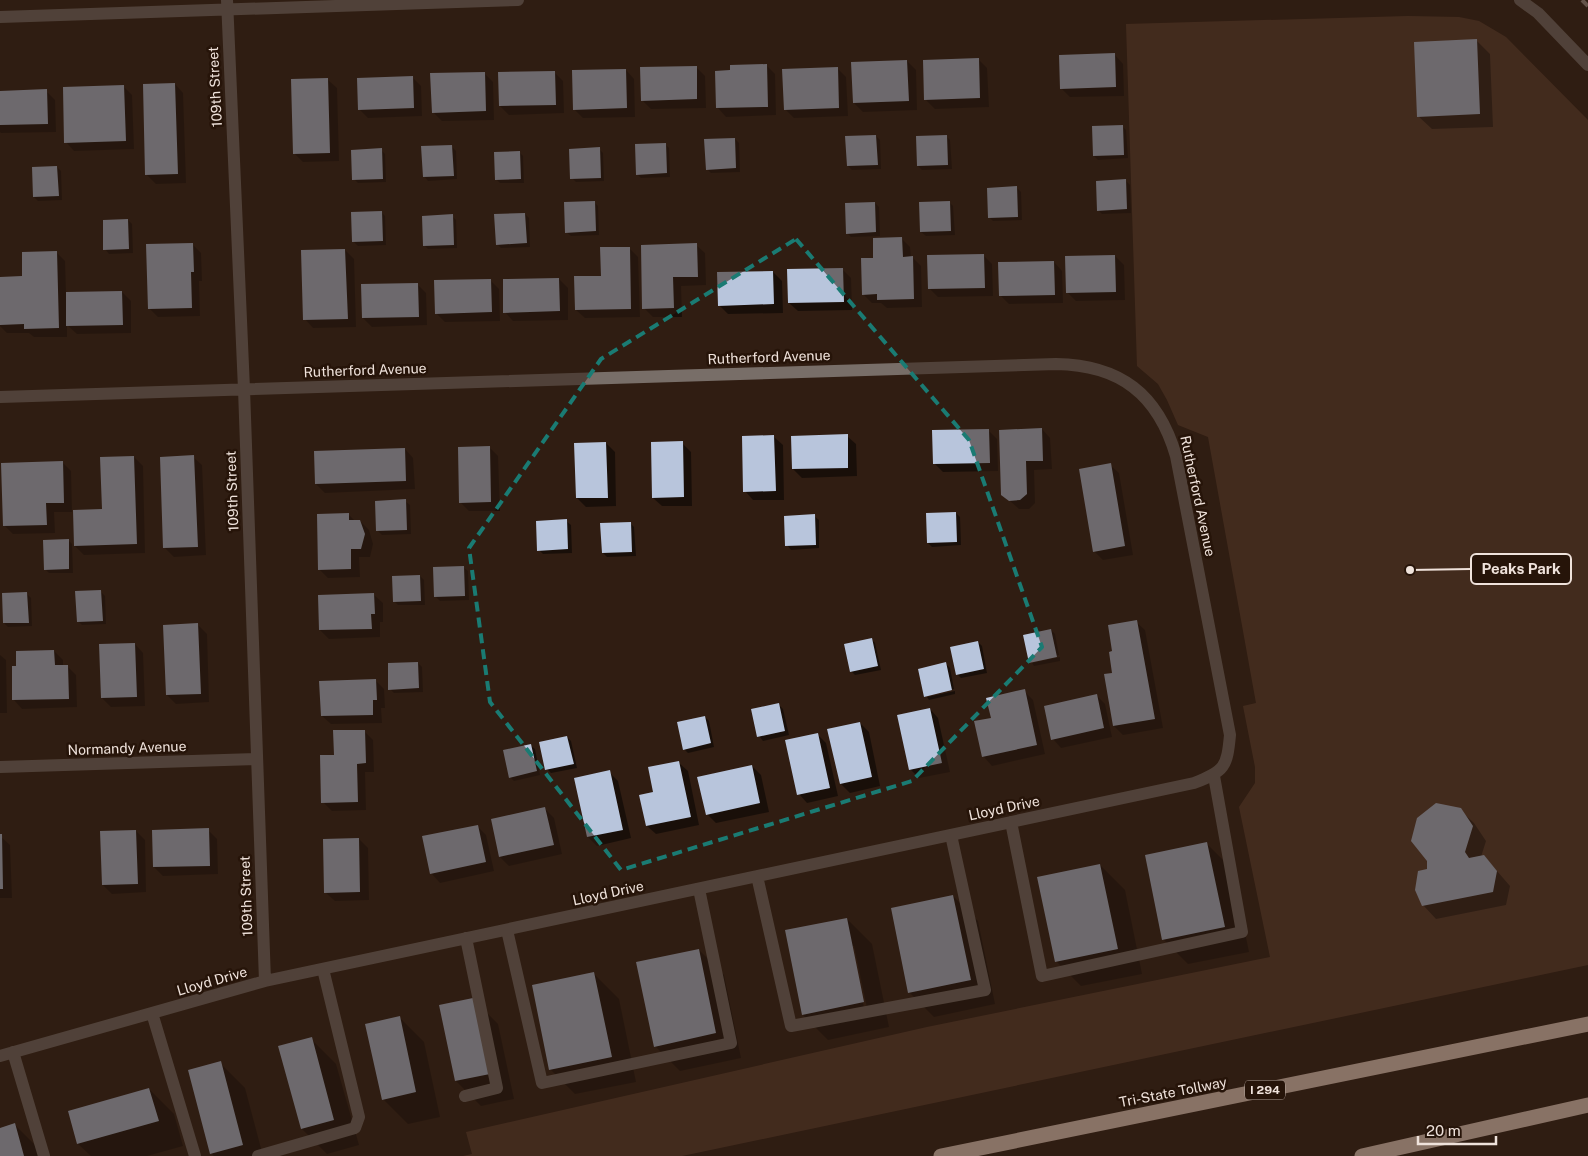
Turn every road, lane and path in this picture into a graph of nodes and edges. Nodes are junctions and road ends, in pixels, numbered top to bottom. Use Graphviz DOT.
graph roads {
  1 [pos="518,0"];
  2 [pos="1520,0"];
  3 [pos="227,5"];
  4 [pos="0,17"];
  5 [pos="1588,65"];
  6 [pos="244,389"];
  7 [pos="0,397"];
  8 [pos="256,759"];
  9 [pos="0,767"];
  10 [pos="1218,772"];
  11 [pos="1011,822"];
  12 [pos="951,835"];
  13 [pos="757,876"];
  14 [pos="699,889"];
  15 [pos="507,930"];
  16 [pos="466,938"];
  17 [pos="323,969"];
  18 [pos="265,981"];
  19 [pos="152,1013"];
  20 [pos="1588,1024"];
  21 [pos="13,1052"];
  22 [pos="0,1056"];
  23 [pos="465,1096"];
  24 [pos="1588,1105"];
  25 [pos="44,1156"];
  26 [pos="195,1156"];
  27 [pos="258,1156"];
  28 [pos="941,1156"];
  29 [pos="1362,1156"];
  1 -- 3 [label="street"];
  2 -- 5 [label="street"];
  3 -- 4 [label="street"];
  3 -- 6 [label="street, 109th Street"];
  6 -- 7 [label="street, Rutherford Avenue"];
  6 -- 8 [label="street, 109th Street"];
  6 -- 10 [label="street, Rutherford Avenue"];
  8 -- 9 [label="street, Normandy Avenue"];
  8 -- 18 [label="street, 109th Street"];
  10 -- 11 [label="street, Lloyd Drive"];
  10 -- 11 [label="street"];
  11 -- 12 [label="street, Lloyd Drive"];
  12 -- 13 [label="street, Lloyd Drive"];
  12 -- 13 [label="street"];
  13 -- 14 [label="street, Lloyd Drive"];
  14 -- 15 [label="street, Lloyd Drive"];
  14 -- 15 [label="street"];
  15 -- 16 [label="street, Lloyd Drive"];
  16 -- 17 [label="street, Lloyd Drive"];
  16 -- 23 [label="street"];
  17 -- 18 [label="street, Lloyd Drive"];
  17 -- 27 [label="street"];
  18 -- 19 [label="street, Lloyd Drive"];
  19 -- 21 [label="street, Lloyd Drive"];
  19 -- 26 [label="street"];
  20 -- 28 [label="highway, Tri-State Tollway / I 294"];
  21 -- 22 [label="street, Lloyd Drive"];
  21 -- 25 [label="street"];
  24 -- 29 [label="highway"];
}
